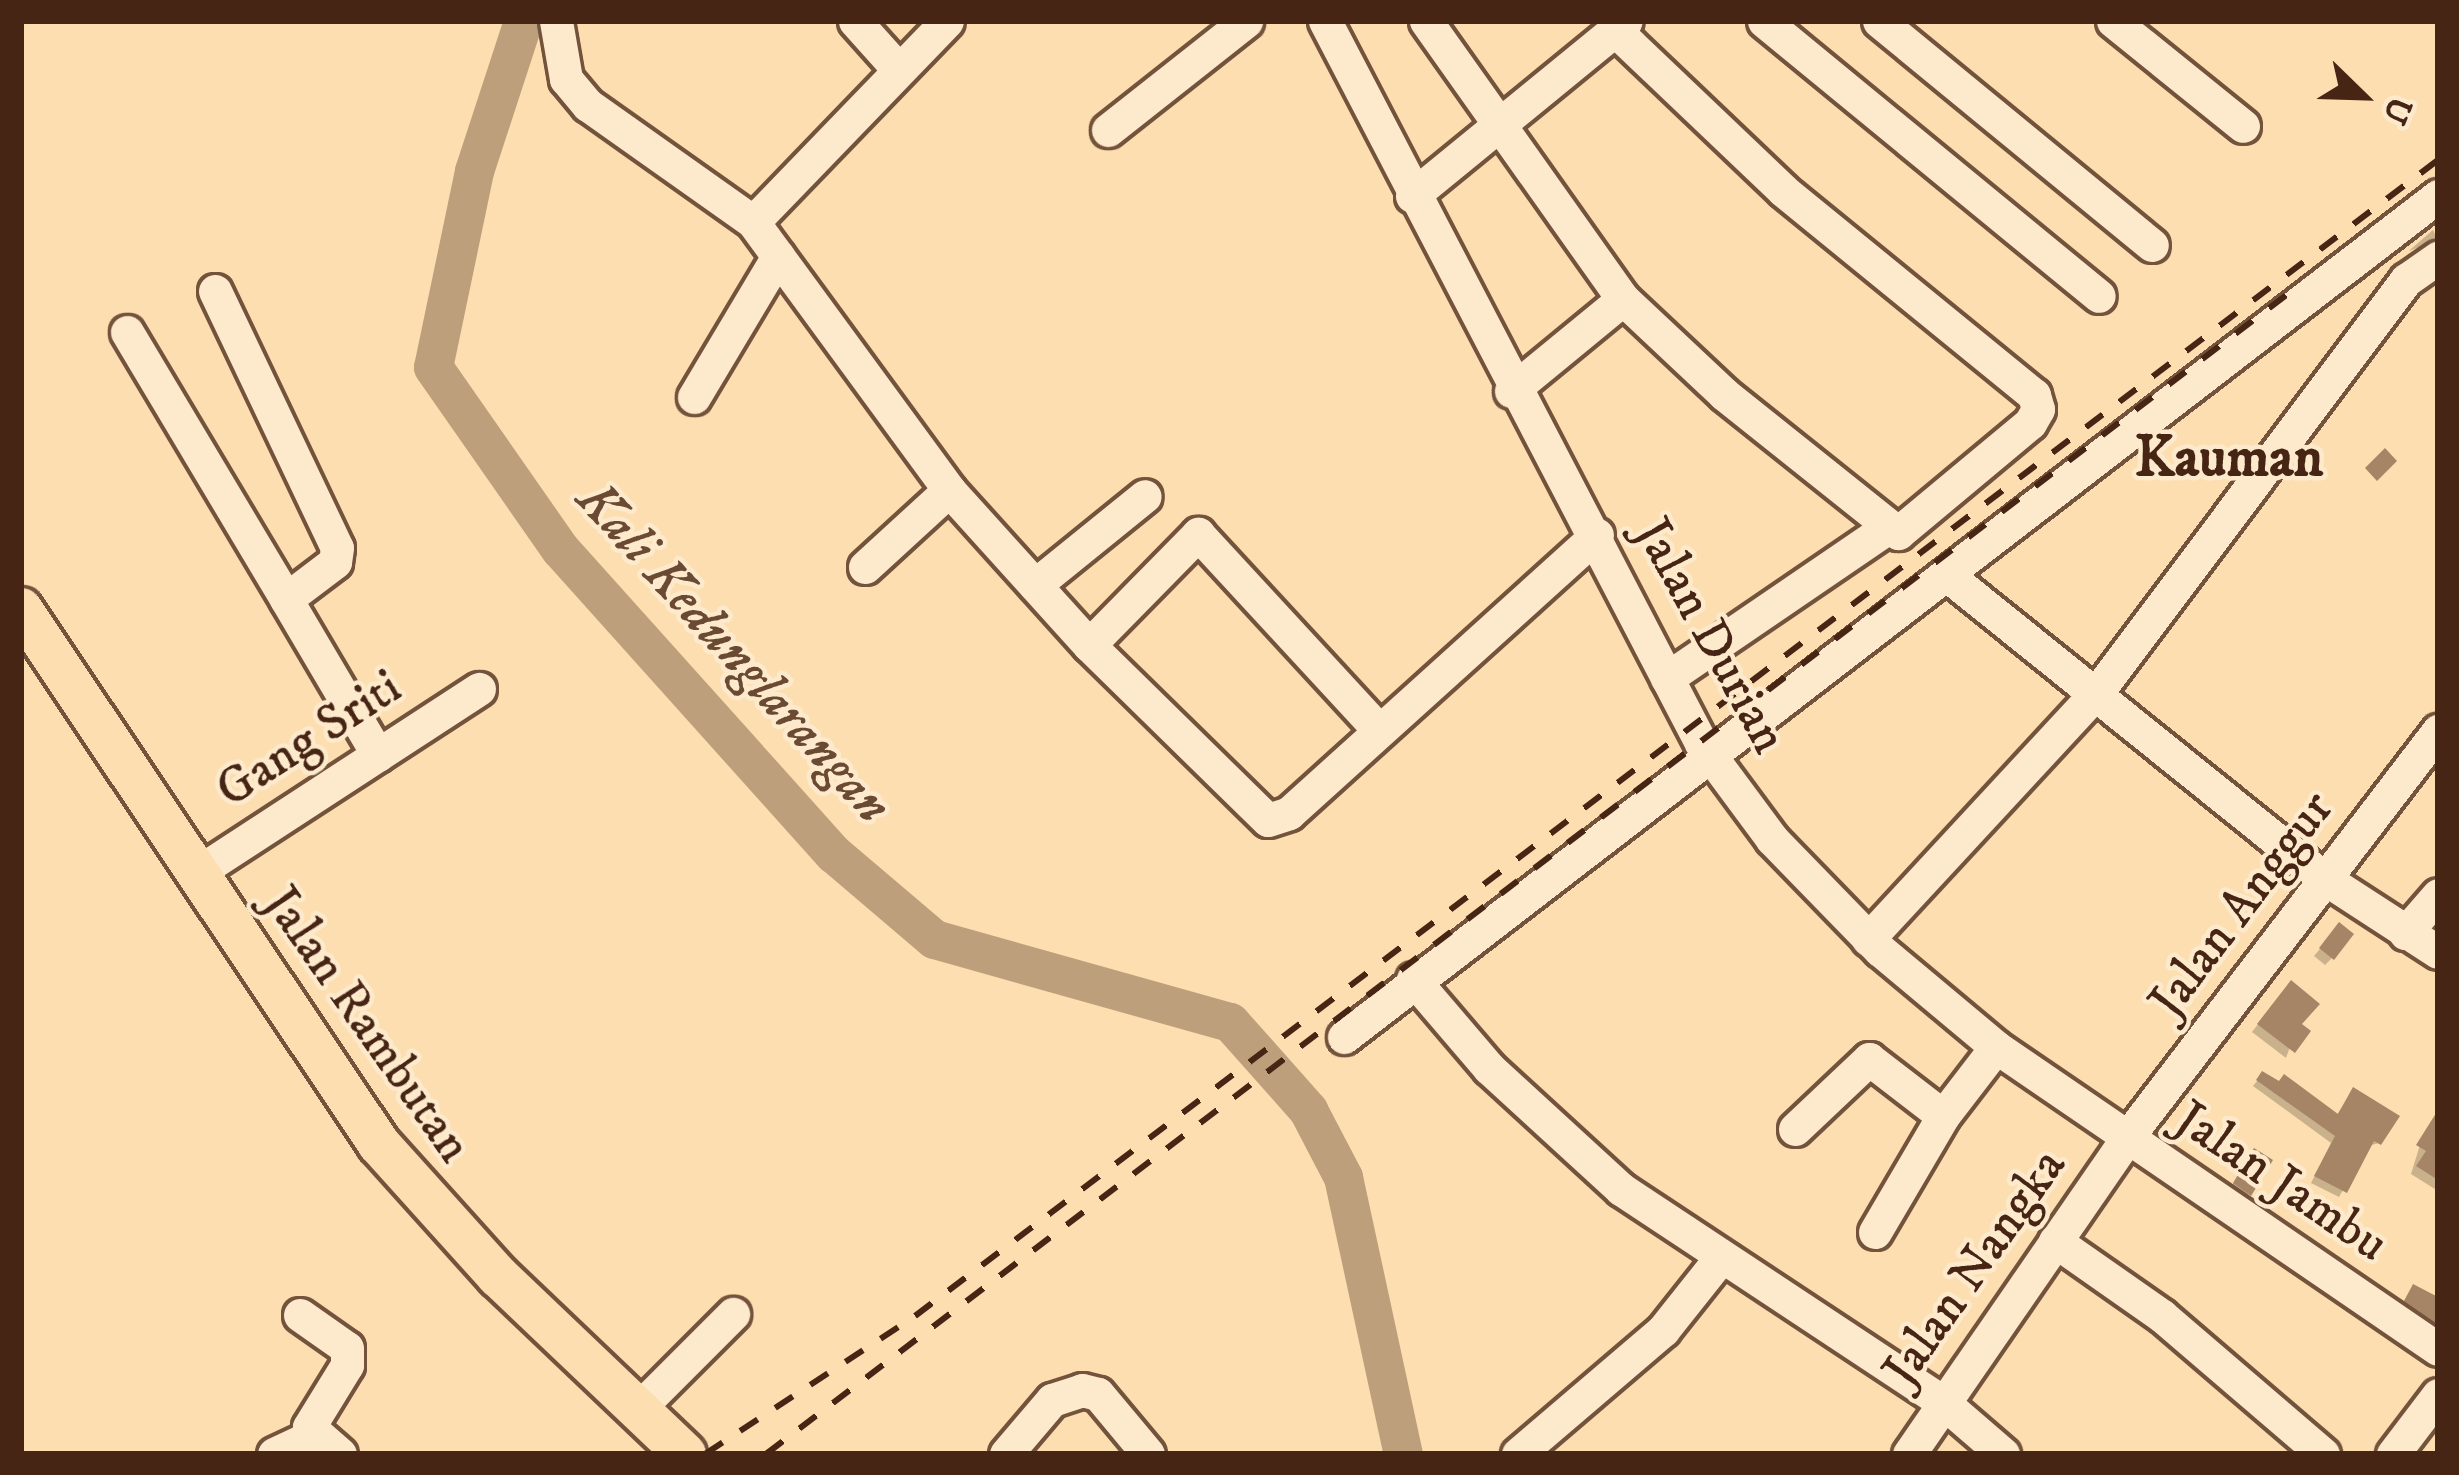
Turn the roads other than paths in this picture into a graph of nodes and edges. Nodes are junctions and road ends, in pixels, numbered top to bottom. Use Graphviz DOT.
graph roads {
  1 [pos="556,21"];
  2 [pos="855,21"];
  3 [pos="947,21"];
  4 [pos="1246,21"];
  5 [pos="1324,21"];
  6 [pos="1763,21"];
  7 [pos="1879,21"];
  8 [pos="2113,21"];
  9 [pos="1621,26"];
  10 [pos="1440,28"];
  11 [pos="898,69"];
  12 [pos="2243,126"];
  13 [pos="1108,130"];
  14 [pos="1484,141"];
  15 [pos="1412,196"];
  16 [pos="2438,196"];
  17 [pos="753,222"];
  18 [pos="2152,244"];
  19 [pos="778,256"];
  20 [pos="2438,258"];
  21 [pos="215,291"];
  22 [pos="2099,296"];
  23 [pos="1623,299"];
  24 [pos="127,332"];
  25 [pos="1524,381"];
  26 [pos="694,397"];
  27 [pos="949,490"];
  28 [pos="1145,496"];
  29 [pos="1884,530"];
  30 [pos="1597,535"];
  31 [pos="865,566"];
  32 [pos="1947,575"];
  33 [pos="1035,585"];
  34 [pos="286,599"];
  35 [pos="21,609"];
  36 [pos="1089,645"];
  37 [pos="1667,678"];
  38 [pos="478,689"];
  39 [pos="2098,692"];
  40 [pos="1378,729"];
  41 [pos="2438,731"];
  42 [pos="1707,753"];
  43 [pos="378,755"];
  44 [pos="195,874"];
  45 [pos="2326,880"];
  46 [pos="2438,895"];
  47 [pos="2405,933"];
  48 [pos="1868,939"];
  49 [pos="2438,952"];
  50 [pos="1413,980"];
  51 [pos="1344,1037"];
  52 [pos="1996,1047"];
  53 [pos="1943,1116"];
  54 [pos="1795,1129"];
  55 [pos="2126,1139"];
  56 [pos="1875,1232"];
  57 [pos="2055,1241"];
  58 [pos="1721,1257"];
  59 [pos="733,1314"];
  60 [pos="300,1315"];
  61 [pos="2438,1349"];
  62 [pos="2438,1395"];
  63 [pos="1944,1403"];
  64 [pos="637,1410"];
  65 [pos="326,1445"];
  66 [pos="669,1450"];
  67 [pos="274,1454"];
  68 [pos="1006,1454"];
  69 [pos="1148,1454"];
  70 [pos="1518,1454"];
  71 [pos="1909,1454"];
  72 [pos="2003,1454"];
  73 [pos="2323,1454"];
  74 [pos="2393,1454"];
  1 -- 17 [label="street"];
  2 -- 11 [label="street"];
  3 -- 11 [label="street"];
  4 -- 13 [label="street"];
  5 -- 15 [label="street, Jalan Durian"];
  6 -- 22 [label="street"];
  7 -- 18 [label="street"];
  8 -- 12 [label="street"];
  9 -- 14 [label="street"];
  9 -- 29 [label="street"];
  10 -- 14 [label="street"];
  11 -- 17 [label="street"];
  14 -- 15 [label="street"];
  14 -- 23 [label="street"];
  15 -- 25 [label="street, Jalan Durian"];
  16 -- 32 [label="street"];
  17 -- 19 [label="street"];
  19 -- 26 [label="street"];
  19 -- 27 [label="street"];
  20 -- 39 [label="street"];
  21 -- 34 [label="street"];
  23 -- 25 [label="street"];
  23 -- 29 [label="street"];
  24 -- 34 [label="street"];
  25 -- 30 [label="street, Jalan Durian"];
  27 -- 31 [label="street"];
  27 -- 33 [label="street"];
  28 -- 33 [label="street"];
  29 -- 37 [label="street"];
  30 -- 37 [label="street, Jalan Durian"];
  30 -- 40 [label="street"];
  32 -- 39 [label="street"];
  32 -- 42 [label="street"];
  33 -- 36 [label="street"];
  34 -- 43 [label="street"];
  35 -- 44 [label="main road, Jalan Rambutan"];
  36 -- 40 [label="street"];
  36 -- 40 [label="street"];
  37 -- 42 [label="street, Jalan Durian"];
  38 -- 43 [label="street, Gang Sriti"];
  39 -- 45 [label="street"];
  39 -- 48 [label="street"];
  41 -- 45 [label="street, Jalan Anggur"];
  42 -- 48 [label="street, Jalan Durian"];
  42 -- 50 [label="street"];
  43 -- 44 [label="street, Gang Sriti"];
  44 -- 64 [label="main road, Jalan Rambutan"];
  45 -- 47 [label="street"];
  45 -- 55 [label="street, Jalan Anggur"];
  46 -- 47 [label="street"];
  47 -- 49 [label="street"];
  48 -- 52 [label="street, Jalan Durian"];
  50 -- 51 [label="street"];
  50 -- 58 [label="street"];
  52 -- 53 [label="street"];
  52 -- 55 [label="street, Jalan Durian"];
  53 -- 54 [label="street"];
  53 -- 56 [label="street"];
  55 -- 57 [label="street, Jalan Nangka"];
  55 -- 61 [label="street, Jalan Jambu"];
  57 -- 63 [label="street, Jalan Nangka"];
  57 -- 73 [label="street"];
  58 -- 63 [label="street"];
  58 -- 70 [label="street"];
  59 -- 64 [label="street"];
  60 -- 65 [label="street"];
  62 -- 74 [label="street"];
  63 -- 71 [label="street, Jalan Nangka"];
  63 -- 72 [label="street"];
  64 -- 66 [label="main road, Jalan Rambutan"];
  65 -- 67 [label="street"];
  68 -- 69 [label="street"];
}
